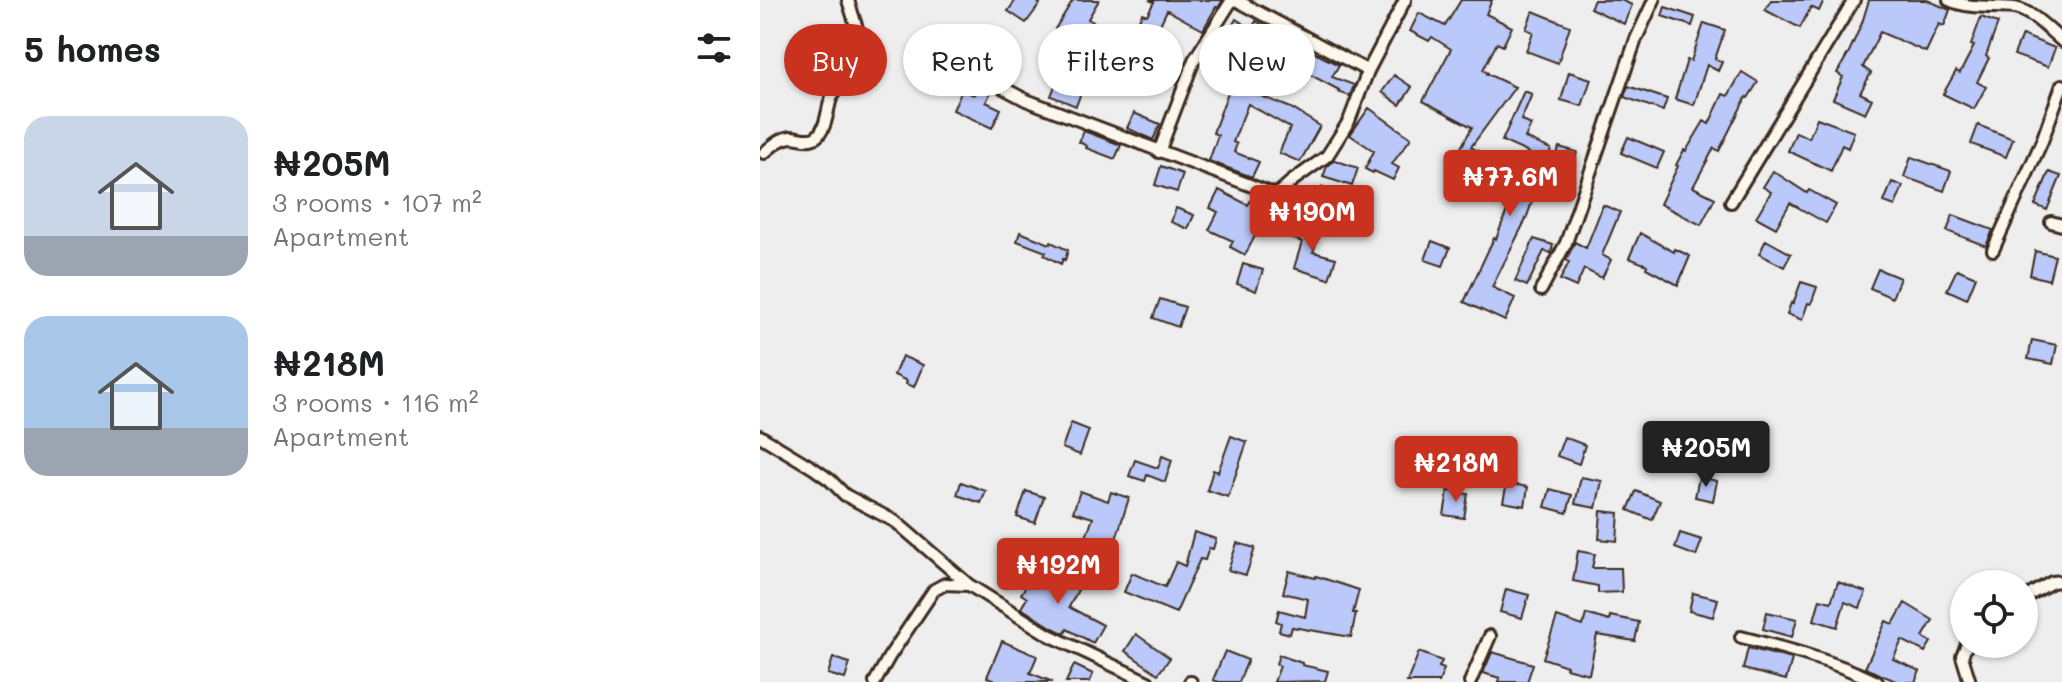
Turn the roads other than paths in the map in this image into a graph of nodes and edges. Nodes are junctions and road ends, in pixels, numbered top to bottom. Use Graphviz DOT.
graph roads {
  1 [pos="848,0"];
  2 [pos="1234,0"];
  3 [pos="1405,0"];
  4 [pos="1654,0"];
  5 [pos="1854,0"];
  6 [pos="1949,0"];
  7 [pos="2018,4"];
  8 [pos="2062,41"];
  9 [pos="1368,71"];
  10 [pos="2062,85"];
  11 [pos="1018,96"];
  12 [pos="1159,152"];
  13 [pos="764,153"];
  14 [pos="1731,202"];
  15 [pos="1993,250"];
  16 [pos="1541,290"];
  17 [pos="760,436"];
  18 [pos="2062,581"];
  19 [pos="969,585"];
  20 [pos="2038,590"];
  21 [pos="1490,636"];
  22 [pos="1741,637"];
  23 [pos="1963,658"];
  24 [pos="875,682"];
  25 [pos="1148,682"];
  26 [pos="1470,682"];
  27 [pos="1877,682"];
  28 [pos="1970,682"];
  1 -- 13 [label="street"];
  2 -- 9 [label="street"];
  2 -- 12 [label="street"];
  3 -- 9 [label="street"];
  4 -- 16 [label="street"];
  5 -- 14 [label="street"];
  6 -- 7 [label="street"];
  7 -- 8 [label="street"];
  9 -- 12 [label="street"];
  10 -- 15 [label="street"];
  11 -- 12 [label="street"];
  17 -- 19 [label="street"];
  18 -- 20 [label="street"];
  19 -- 24 [label="street"];
  19 -- 25 [label="street"];
  21 -- 26 [label="street"];
  22 -- 27 [label="street"];
  23 -- 28 [label="street"];
}
